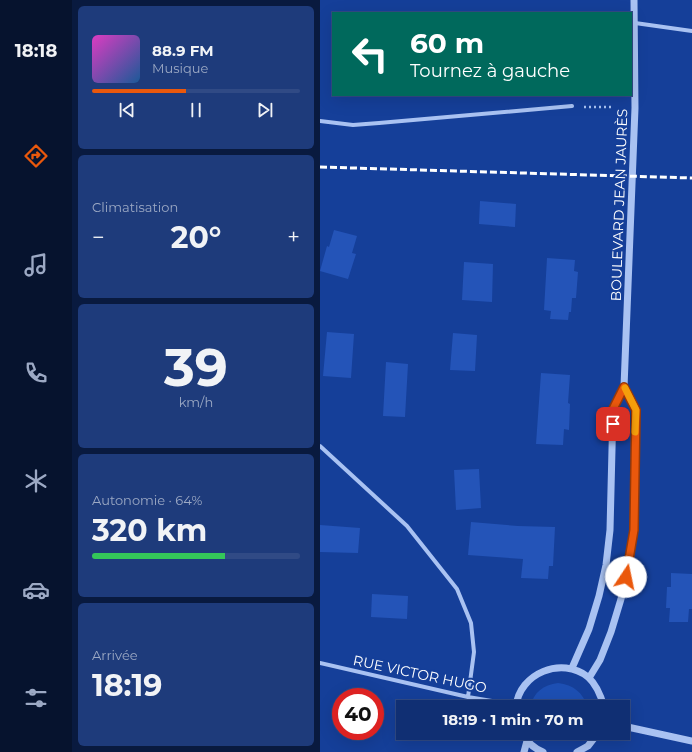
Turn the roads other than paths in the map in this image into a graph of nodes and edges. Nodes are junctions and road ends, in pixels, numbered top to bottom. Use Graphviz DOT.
graph roads {
  1 [pos="634,0"];
  2 [pos="635,23"];
  3 [pos="692,31"];
  4 [pos="572,106"];
  5 [pos="320,121"];
  6 [pos="624,387"];
  7 [pos="320,446"];
  8 [pos="320,664"];
  9 [pos="572,668"];
  10 [pos="589,678"];
  11 [pos="468,697"];
  12 [pos="484,700"];
  13 [pos="517,700"];
  14 [pos="602,700"];
  15 [pos="630,728"];
  16 [pos="593,740"];
  17 [pos="527,741"];
  18 [pos="692,741"];
  19 [pos="524,752"];
  20 [pos="543,752"];
  21 [pos="577,752"];
  1 -- 2 [label="street, BOULEVARD JEAN JAURÈS"];
  2 -- 3 [label="street"];
  2 -- 6 [label="street, BOULEVARD JEAN JAURÈS"];
  4 -- 5 [label="street"];
  6 -- 9 [label="street, BOULEVARD JEAN JAURÈS"];
  6 -- 10 [label="street, BOULEVARD JEAN JAURÈS"];
  7 -- 11 [label="street"];
  8 -- 11 [label="street, RUE VICTOR HUGO"];
  9 -- 10 [label="street"];
  9 -- 13 [label="street"];
  10 -- 14 [label="street"];
  11 -- 12 [label="street, RUE VICTOR HUGO"];
  15 -- 18 [label="street"];
  16 -- 21 [label="street"];
  17 -- 19 [label="street"];
  17 -- 20 [label="street"];
}
